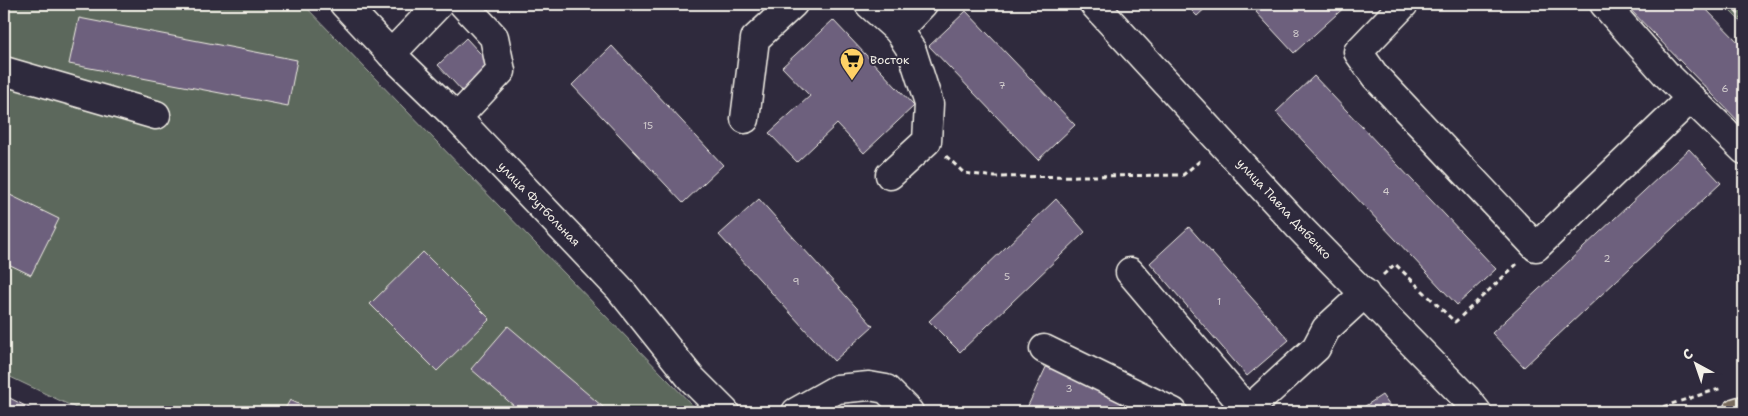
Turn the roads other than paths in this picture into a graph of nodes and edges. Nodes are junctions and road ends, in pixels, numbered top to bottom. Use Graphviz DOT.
graph roads {
  1 [pos="439,4"];
  2 [pos="463,4"];
  3 [pos="793,4"];
  4 [pos="869,4"];
  5 [pos="923,4"];
  6 [pos="1094,4"];
  7 [pos="1404,4"];
  8 [pos="1604,4"];
  9 [pos="357,8"];
  10 [pos="898,30"];
  11 [pos="391,54"];
  12 [pos="4,71"];
  13 [pos="1691,98"];
  14 [pos="156,115"];
  15 [pos="457,118"];
  16 [pos="746,119"];
  17 [pos="1744,150"];
  18 [pos="890,175"];
  19 [pos="1130,272"];
  20 [pos="1365,293"];
  21 [pos="1044,349"];
  22 [pos="1744,410"];
  23 [pos="725,412"];
  24 [pos="796,412"];
  25 [pos="909,412"];
  26 [pos="1173,412"];
  27 [pos="1247,412"];
  28 [pos="1477,412"];
  29 [pos="1737,412"];
  1 -- 11 [label="street"];
  2 -- 15 [label="street"];
  3 -- 16 [label="street"];
  4 -- 10 [label="street"];
  5 -- 10 [label="street"];
  6 -- 20 [label="street, улица Павла Дыбенко"];
  7 -- 13 [label="street"];
  8 -- 13 [label="street"];
  9 -- 11 [label="street, улица Футбольная"];
  10 -- 18 [label="street"];
  11 -- 15 [label="street, улица Футбольная"];
  12 -- 14 [label="street"];
  13 -- 17 [label="street"];
  15 -- 23 [label="street, улица Футбольная"];
  19 -- 27 [label="street"];
  20 -- 27 [label="street"];
  20 -- 28 [label="street, улица Павла Дыбенко"];
  21 -- 26 [label="street"];
  22 -- 29 [label="main road"];
  24 -- 25 [label="street"];
}
